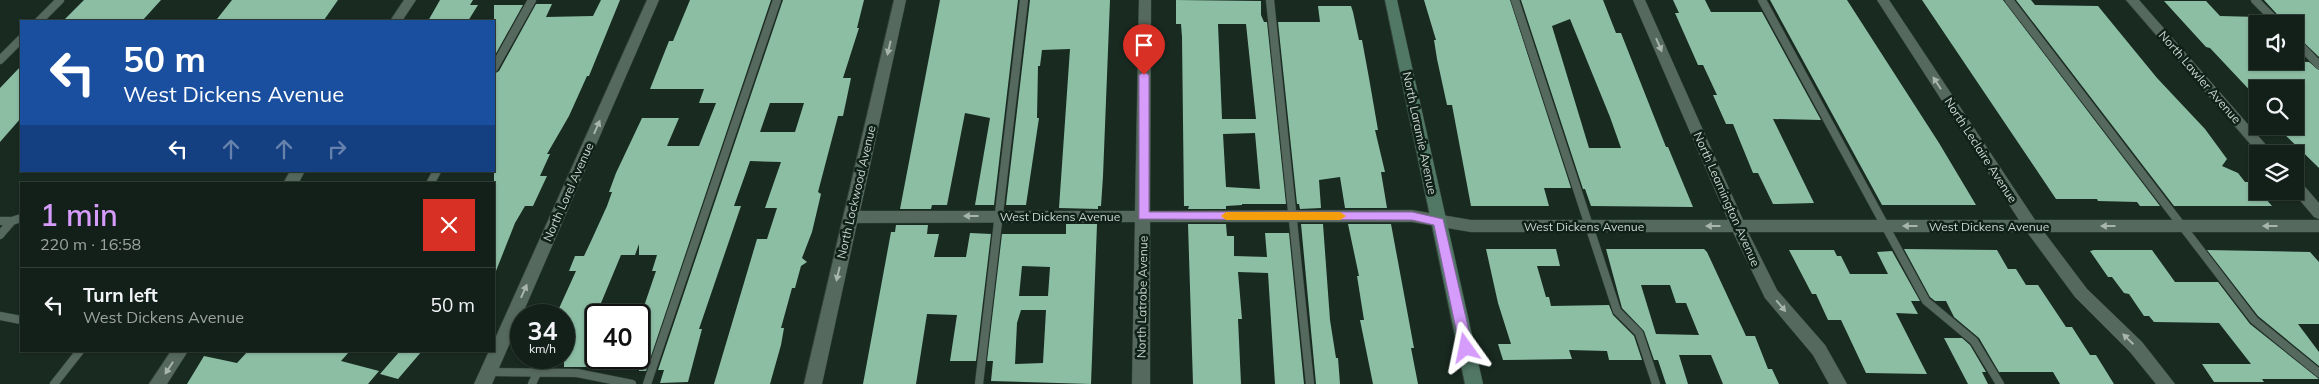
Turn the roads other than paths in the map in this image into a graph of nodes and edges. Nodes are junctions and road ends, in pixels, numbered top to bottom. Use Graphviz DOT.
graph roads {
  1 [pos="60,0"];
  2 [pos="410,0"];
  3 [pos="532,0"];
  4 [pos="654,0"];
  5 [pos="776,0"];
  6 [pos="900,0"];
  7 [pos="1024,0"];
  8 [pos="1145,0"];
  9 [pos="1270,0"];
  10 [pos="1391,0"];
  11 [pos="1515,0"];
  12 [pos="1639,0"];
  13 [pos="1762,0"];
  14 [pos="1883,0"];
  15 [pos="2009,0"];
  16 [pos="2132,0"];
  17 [pos="2255,0"];
  18 [pos="2270,15"];
  19 [pos="40,20"];
  20 [pos="397,20"];
  21 [pos="20,40"];
  22 [pos="2304,49"];
  23 [pos="0,60"];
  24 [pos="2319,65"];
  25 [pos="495,66"];
  26 [pos="2259,145"];
  27 [pos="2304,196"];
  28 [pos="2319,213"];
  29 [pos="999,216"];
  30 [pos="1143,216"];
  31 [pos="1293,216"];
  32 [pos="851,217"];
  33 [pos="20,218"];
  34 [pos="0,221"];
  35 [pos="12,221"];
  36 [pos="1439,222"];
  37 [pos="1589,226"];
  38 [pos="1738,226"];
  39 [pos="1886,226"];
  40 [pos="2031,226"];
  41 [pos="2181,226"];
  42 [pos="2319,226"];
  43 [pos="0,235"];
  44 [pos="0,316"];
  45 [pos="20,320"];
  46 [pos="495,345"];
  47 [pos="79,352"];
  48 [pos="179,352"];
  49 [pos="492,352"];
  50 [pos="537,373"];
  51 [pos="2319,373"];
  52 [pos="485,378"];
  53 [pos="621,383"];
  54 [pos="54,384"];
  55 [pos="158,384"];
  56 [pos="532,384"];
  57 [pos="632,384"];
  58 [pos="647,384"];
  59 [pos="813,384"];
  60 [pos="980,384"];
  61 [pos="1141,384"];
  62 [pos="1310,384"];
  63 [pos="1474,384"];
  64 [pos="1656,384"];
  65 [pos="1838,384"];
  66 [pos="2000,384"];
  67 [pos="2166,384"];
  1 -- 19 [label="lane"];
  2 -- 20 [label="street"];
  3 -- 25 [label="lane"];
  46 -- 4 [label="street, North Lorel Avenue, one-way"];
  5 -- 58 [label="lane"];
  6 -- 32 [label="street, North Lockwood Avenue, one-way"];
  7 -- 29 [label="lane"];
  8 -- 30 [label="street, North Latrobe Avenue"];
  9 -- 31 [label="lane"];
  10 -- 36 [label="street, North Laramie Avenue"];
  11 -- 37 [label="lane"];
  12 -- 38 [label="street, North Leamington Avenue, one-way"];
  13 -- 39 [label="lane"];
  40 -- 14 [label="street, North Leclaire Avenue, one-way"];
  15 -- 41 [label="lane"];
  16 -- 26 [label="street, North Lawler Avenue"];
  17 -- 18 [label="lane"];
  21 -- 23 [label="lane"];
  22 -- 24 [label="lane"];
  27 -- 28 [label="street"];
  29 -- 30 [label="street, West Dickens Avenue"];
  29 -- 32 [label="street, West Dickens Avenue, one-way"];
  29 -- 60 [label="lane"];
  30 -- 31 [label="street, West Dickens Avenue"];
  30 -- 61 [label="street, North Latrobe Avenue"];
  31 -- 36 [label="street, West Dickens Avenue"];
  31 -- 62 [label="lane"];
  32 -- 59 [label="street, North Lockwood Avenue, one-way"];
  33 -- 35 [label="lane"];
  34 -- 35 [label="lane"];
  35 -- 43 [label="lane"];
  36 -- 37 [label="street, West Dickens Avenue"];
  36 -- 63 [label="street, North Laramie Avenue"];
  38 -- 37 [label="street, West Dickens Avenue, one-way"];
  37 -- 64 [label="lane"];
  38 -- 39 [label="street, West Dickens Avenue"];
  38 -- 65 [label="street, North Leamington Avenue, one-way"];
  40 -- 39 [label="street, West Dickens Avenue, one-way"];
  39 -- 66 [label="lane"];
  41 -- 40 [label="street, West Dickens Avenue, one-way"];
  67 -- 40 [label="street, North Leclaire Avenue, one-way"];
  42 -- 41 [label="street, West Dickens Avenue, one-way"];
  41 -- 51 [label="lane"];
  44 -- 45 [label="lane"];
  47 -- 54 [label="lane"];
  48 -- 55 [label="street, one-way"];
  49 -- 52 [label="street, North Lorel Avenue"];
  50 -- 52 [label="lane"];
  50 -- 53 [label="lane"];
  50 -- 56 [label="lane"];
  53 -- 57 [label="lane"];
}
